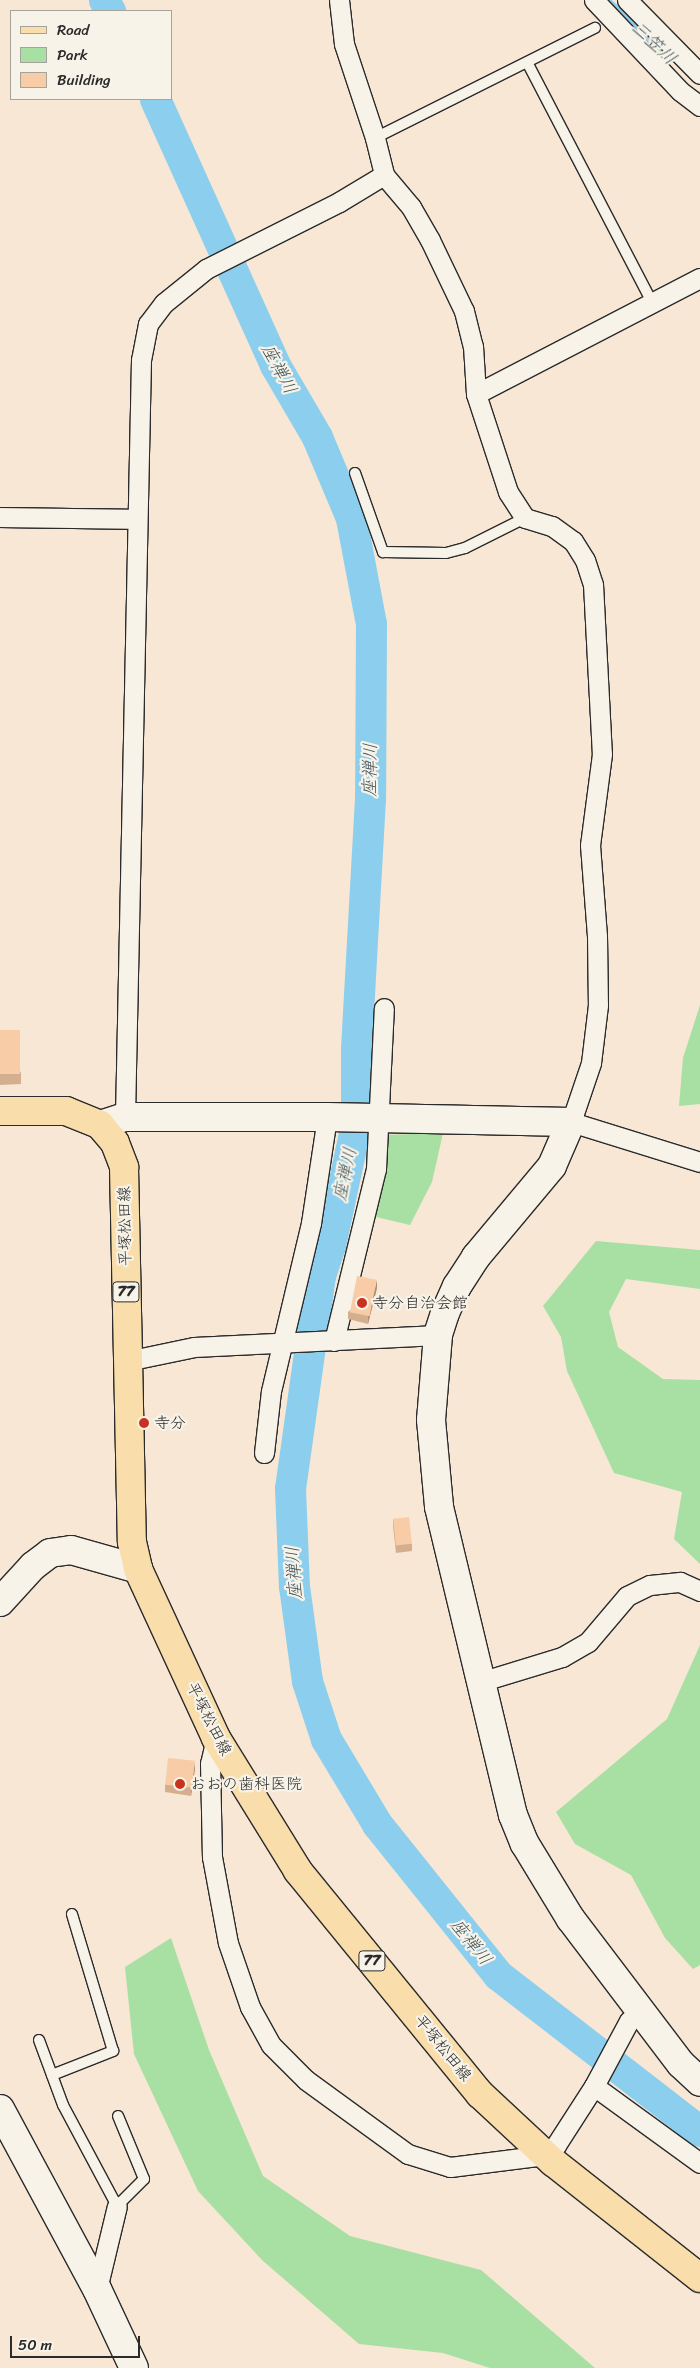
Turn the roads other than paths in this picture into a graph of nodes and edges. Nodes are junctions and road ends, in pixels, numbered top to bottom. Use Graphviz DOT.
graph roads {
  1 [pos="339,0"];
  2 [pos="594,0"];
  3 [pos="627,0"];
  4 [pos="595,28"];
  5 [pos="528,64"];
  6 [pos="700,74"];
  7 [pos="700,106"];
  8 [pos="375,138"];
  9 [pos="384,175"];
  10 [pos="700,278"];
  11 [pos="652,302"];
  12 [pos="476,394"];
  13 [pos="356,473"];
  14 [pos="0,517"];
  15 [pos="525,518"];
  16 [pos="137,519"];
  17 [pos="384,1008"];
  18 [pos="0,1111"];
  19 [pos="327,1117"];
  20 [pos="376,1119"];
  21 [pos="113,1121"];
  22 [pos="571,1122"];
  23 [pos="700,1162"];
  24 [pos="438,1335"];
  25 [pos="334,1340"];
  26 [pos="283,1343"];
  27 [pos="126,1361"];
  28 [pos="264,1453"];
  29 [pos="138,1569"];
  30 [pos="700,1591"];
  31 [pos="0,1602"];
  32 [pos="480,1682"];
  33 [pos="216,1738"];
  34 [pos="72,1914"];
  35 [pos="641,2012"];
  36 [pos="39,2040"];
  37 [pos="52,2075"];
  38 [pos="700,2082"];
  39 [pos="595,2083"];
  40 [pos="0,2109"];
  41 [pos="118,2116"];
  42 [pos="545,2155"];
  43 [pos="700,2163"];
  44 [pos="118,2206"];
  45 [pos="700,2278"];
  46 [pos="97,2289"];
  47 [pos="134,2368"];
  1 -- 8 [label="street"];
  2 -- 7 [label="street"];
  3 -- 6 [label="street"];
  4 -- 5 [label="lane"];
  5 -- 8 [label="lane"];
  5 -- 11 [label="lane"];
  8 -- 9 [label="street"];
  9 -- 12 [label="street"];
  9 -- 16 [label="street"];
  10 -- 11 [label="street"];
  11 -- 12 [label="street"];
  12 -- 15 [label="street"];
  13 -- 15 [label="lane"];
  14 -- 16 [label="street"];
  15 -- 22 [label="street"];
  16 -- 21 [label="street"];
  17 -- 20 [label="street"];
  18 -- 21 [label="main road"];
  19 -- 20 [label="street"];
  19 -- 21 [label="street"];
  19 -- 26 [label="street"];
  20 -- 22 [label="street"];
  20 -- 25 [label="street"];
  21 -- 27 [label="main road, 平塚松田線 / 77"];
  22 -- 23 [label="street"];
  22 -- 24 [label="street"];
  24 -- 25 [label="street"];
  24 -- 32 [label="street"];
  25 -- 26 [label="street"];
  26 -- 27 [label="street"];
  26 -- 28 [label="street"];
  27 -- 29 [label="main road, 平塚松田線 / 77"];
  29 -- 31 [label="street"];
  29 -- 33 [label="main road, 平塚松田線 / 77"];
  30 -- 32 [label="street"];
  32 -- 35 [label="street"];
  33 -- 42 [label="main road, 平塚松田線 / 77"];
  33 -- 42 [label="street"];
  34 -- 37 [label="lane"];
  35 -- 38 [label="street"];
  35 -- 39 [label="street"];
  36 -- 37 [label="lane"];
  37 -- 44 [label="lane"];
  39 -- 42 [label="street"];
  39 -- 43 [label="street"];
  40 -- 46 [label="street"];
  41 -- 44 [label="lane"];
  42 -- 45 [label="main road, 平塚松田線 / 77"];
  44 -- 46 [label="street"];
  46 -- 47 [label="street"];
}
